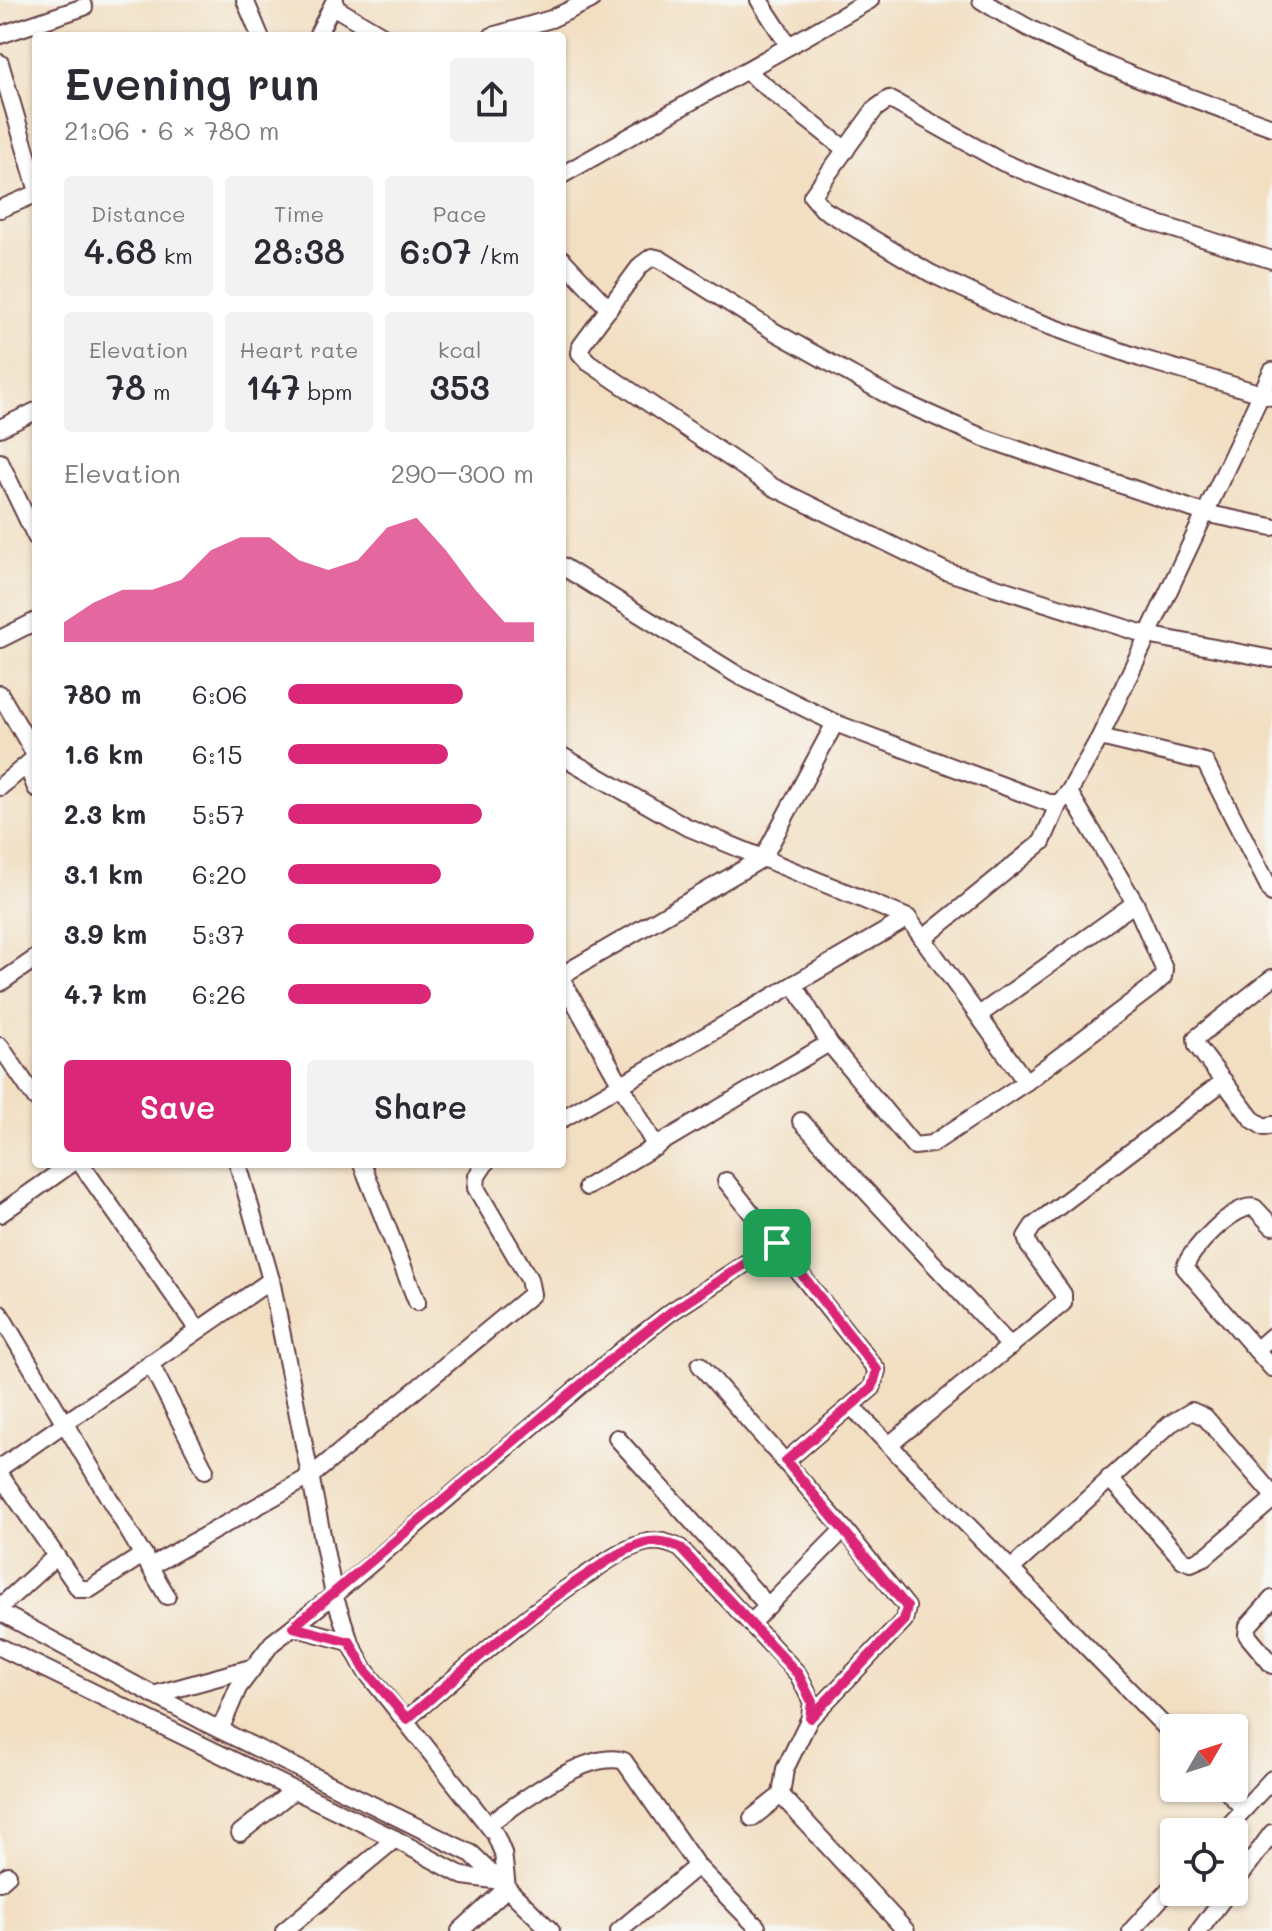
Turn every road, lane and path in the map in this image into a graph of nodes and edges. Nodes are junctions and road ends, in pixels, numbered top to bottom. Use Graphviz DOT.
graph roads {
  1 [pos="245,0"];
  2 [pos="591,0"];
  3 [pos="759,0"];
  4 [pos="870,0"];
  5 [pos="981,0"];
  6 [pos="334,4"];
  7 [pos="84,7"];
  8 [pos="258,32"];
  9 [pos="319,32"];
  10 [pos="377,32"];
  11 [pos="506,32"];
  12 [pos="0,35"];
  13 [pos="789,46"];
  14 [pos="0,63"];
  15 [pos="746,71"];
  16 [pos="1272,127"];
  17 [pos="846,150"];
  18 [pos="32,171"];
  19 [pos="566,173"];
  20 [pos="32,196"];
  21 [pos="0,209"];
  22 [pos="1272,260"];
  23 [pos="566,263"];
  24 [pos="609,309"];
  25 [pos="1272,371"];
  26 [pos="1267,396"];
  27 [pos="32,413"];
  28 [pos="0,428"];
  29 [pos="0,464"];
  30 [pos="1204,513"];
  31 [pos="1272,527"];
  32 [pos="32,529"];
  33 [pos="566,568"];
  34 [pos="32,623"];
  35 [pos="1147,635"];
  36 [pos="0,639"];
  37 [pos="1272,659"];
  38 [pos="0,694"];
  39 [pos="835,723"];
  40 [pos="1100,737"];
  41 [pos="32,758"];
  42 [pos="566,758"];
  43 [pos="32,761"];
  44 [pos="0,787"];
  45 [pos="1064,797"];
  46 [pos="763,858"];
  47 [pos="1272,893"];
  48 [pos="1135,903"];
  49 [pos="908,918"];
  50 [pos="924,938"];
  51 [pos="32,961"];
  52 [pos="566,976"];
  53 [pos="1272,978"];
  54 [pos="0,983"];
  55 [pos="794,984"];
  56 [pos="566,985"];
  57 [pos="979,1015"];
  58 [pos="829,1043"];
  59 [pos="0,1046"];
  60 [pos="1224,1081"];
  61 [pos="1026,1082"];
  62 [pos="621,1085"];
  63 [pos="32,1093"];
  64 [pos="566,1117"];
  65 [pos="801,1121"];
  66 [pos="1272,1125"];
  67 [pos="656,1147"];
  68 [pos="65,1168"];
  69 [pos="84,1168"];
  70 [pos="239,1168"];
  71 [pos="364,1168"];
  72 [pos="482,1168"];
  73 [pos="726,1181"];
  74 [pos="587,1187"];
  75 [pos="0,1214"];
  76 [pos="1272,1226"];
  77 [pos="777,1243"];
  78 [pos="271,1280"];
  79 [pos="417,1302"];
  80 [pos="0,1314"];
  81 [pos="198,1330"];
  82 [pos="1272,1336"];
  83 [pos="1011,1347"];
  84 [pos="1256,1350"];
  85 [pos="150,1363"];
  86 [pos="700,1365"];
  87 [pos="1272,1368"];
  88 [pos="852,1407"];
  89 [pos="66,1421"];
  90 [pos="617,1438"];
  91 [pos="889,1445"];
  92 [pos="786,1461"];
  93 [pos="0,1468"];
  94 [pos="205,1470"];
  95 [pos="0,1475"];
  96 [pos="311,1476"];
  97 [pos="1109,1478"];
  98 [pos="1272,1497"];
  99 [pos="844,1529"];
  100 [pos="55,1557"];
  101 [pos="147,1560"];
  102 [pos="1011,1569"];
  103 [pos="334,1595"];
  104 [pos="167,1596"];
  105 [pos="1272,1599"];
  106 [pos="768,1606"];
  107 [pos="0,1610"];
  108 [pos="751,1623"];
  109 [pos="293,1627"];
  110 [pos="350,1642"];
  111 [pos="0,1647"];
  112 [pos="1272,1665"];
  113 [pos="251,1668"];
  114 [pos="153,1695"];
  115 [pos="810,1718"];
  116 [pos="407,1719"];
  117 [pos="1160,1722"];
  118 [pos="220,1730"];
  119 [pos="1272,1779"];
  120 [pos="293,1791"];
  121 [pos="781,1795"];
  122 [pos="1257,1795"];
  123 [pos="1237,1802"];
  124 [pos="1272,1806"];
  125 [pos="1244,1809"];
  126 [pos="752,1818"];
  127 [pos="1236,1818"];
  128 [pos="488,1824"];
  129 [pos="240,1833"];
  130 [pos="1272,1833"];
  131 [pos="395,1839"];
  132 [pos="1248,1865"];
  133 [pos="697,1866"];
  134 [pos="504,1884"];
  135 [pos="1160,1899"];
  136 [pos="1218,1906"];
  137 [pos="757,1927"];
  138 [pos="284,1931"];
  139 [pos="460,1931"];
  140 [pos="551,1931"];
  141 [pos="619,1931"];
  142 [pos="906,1931"];
  143 [pos="1131,1931"];
  144 [pos="1199,1931"];
  1 -- 8 [label="street"];
  2 -- 11 [label="street"];
  3 -- 13 [label="street"];
  4 -- 13 [label="street"];
  5 -- 16 [label="street"];
  6 -- 9 [label="street"];
  6 -- 10 [label="street"];
  7 -- 12 [label="street"];
  13 -- 15 [label="street"];
  14 -- 18 [label="street"];
  15 -- 17 [label="street"];
  15 -- 19 [label="street"];
  17 -- 22 [label="street"];
  17 -- 26 [label="street"];
  20 -- 21 [label="street"];
  23 -- 24 [label="street"];
  24 -- 30 [label="street"];
  24 -- 35 [label="street"];
  25 -- 26 [label="street"];
  26 -- 30 [label="street"];
  27 -- 28 [label="street"];
  29 -- 32 [label="street"];
  30 -- 31 [label="street"];
  30 -- 35 [label="street"];
  33 -- 39 [label="street"];
  34 -- 36 [label="street"];
  35 -- 37 [label="street"];
  35 -- 40 [label="street"];
  38 -- 41 [label="street"];
  39 -- 45 [label="street"];
  39 -- 46 [label="street"];
  40 -- 45 [label="street"];
  40 -- 47 [label="street"];
  42 -- 46 [label="street"];
  43 -- 44 [label="street"];
  45 -- 48 [label="street"];
  45 -- 50 [label="street"];
  46 -- 49 [label="street"];
  46 -- 52 [label="street"];
  48 -- 57 [label="street"];
  48 -- 61 [label="street"];
  49 -- 50 [label="street"];
  49 -- 55 [label="street"];
  50 -- 57 [label="street"];
  51 -- 54 [label="street"];
  53 -- 60 [label="street"];
  55 -- 58 [label="street"];
  55 -- 62 [label="street"];
  56 -- 62 [label="street"];
  57 -- 61 [label="street"];
  58 -- 61 [label="street"];
  58 -- 67 [label="street"];
  59 -- 63 [label="street"];
  60 -- 66 [label="street"];
  60 -- 83 [label="street"];
  62 -- 64 [label="street"];
  62 -- 67 [label="street"];
  65 -- 83 [label="street"];
  67 -- 74 [label="street"];
  68 -- 75 [label="street"];
  69 -- 81 [label="street"];
  70 -- 78 [label="street"];
  71 -- 79 [label="street"];
  72 -- 96 [label="street"];
  73 -- 77 [label="street"];
  76 -- 84 [label="street"];
  77 -- 88 [label="street"];
  77 -- 103 [label="street"];
  78 -- 81 [label="street"];
  78 -- 96 [label="street"];
  80 -- 89 [label="street"];
  81 -- 85 [label="street"];
  82 -- 84 [label="street"];
  83 -- 91 [label="street"];
  84 -- 87 [label="street"];
  85 -- 89 [label="street"];
  85 -- 94 [label="street"];
  86 -- 92 [label="street"];
  88 -- 91 [label="street"];
  88 -- 92 [label="street"];
  89 -- 93 [label="street"];
  89 -- 101 [label="street"];
  90 -- 106 [label="street"];
  91 -- 102 [label="street"];
  92 -- 99 [label="street"];
  95 -- 100 [label="street"];
  96 -- 101 [label="street"];
  96 -- 103 [label="street"];
  97 -- 98 [label="street"];
  97 -- 98 [label="street"];
  97 -- 102 [label="street"];
  99 -- 106 [label="street"];
  99 -- 115 [label="street"];
  100 -- 101 [label="street"];
  100 -- 107 [label="street"];
  101 -- 104 [label="street"];
  102 -- 117 [label="street"];
  103 -- 109 [label="street"];
  103 -- 110 [label="street"];
  105 -- 112 [label="street"];
  106 -- 108 [label="street"];
  107 -- 114 [label="street"];
  108 -- 115 [label="street"];
  108 -- 116 [label="street"];
  109 -- 110 [label="street"];
  109 -- 113 [label="street"];
  110 -- 116 [label="street"];
  111 -- 120 [label="street"];
  113 -- 114 [label="street"];
  113 -- 118 [label="street"];
  114 -- 118 [label="street"];
  115 -- 121 [label="street"];
  116 -- 128 [label="street"];
  118 -- 134 [label="street"];
  119 -- 122 [label="street"];
  120 -- 129 [label="street"];
  120 -- 131 [label="street"];
  121 -- 126 [label="street"];
  121 -- 142 [label="street"];
  122 -- 124 [label="street"];
  122 -- 125 [label="street"];
  123 -- 125 [label="street"];
  125 -- 127 [label="street"];
  128 -- 133 [label="street"];
  128 -- 134 [label="street"];
  130 -- 132 [label="street"];
  131 -- 134 [label="street"];
  131 -- 138 [label="street"];
  133 -- 137 [label="street"];
  133 -- 141 [label="street"];
  134 -- 139 [label="street"];
  134 -- 140 [label="street"];
  135 -- 143 [label="street"];
  136 -- 144 [label="street"];
}
